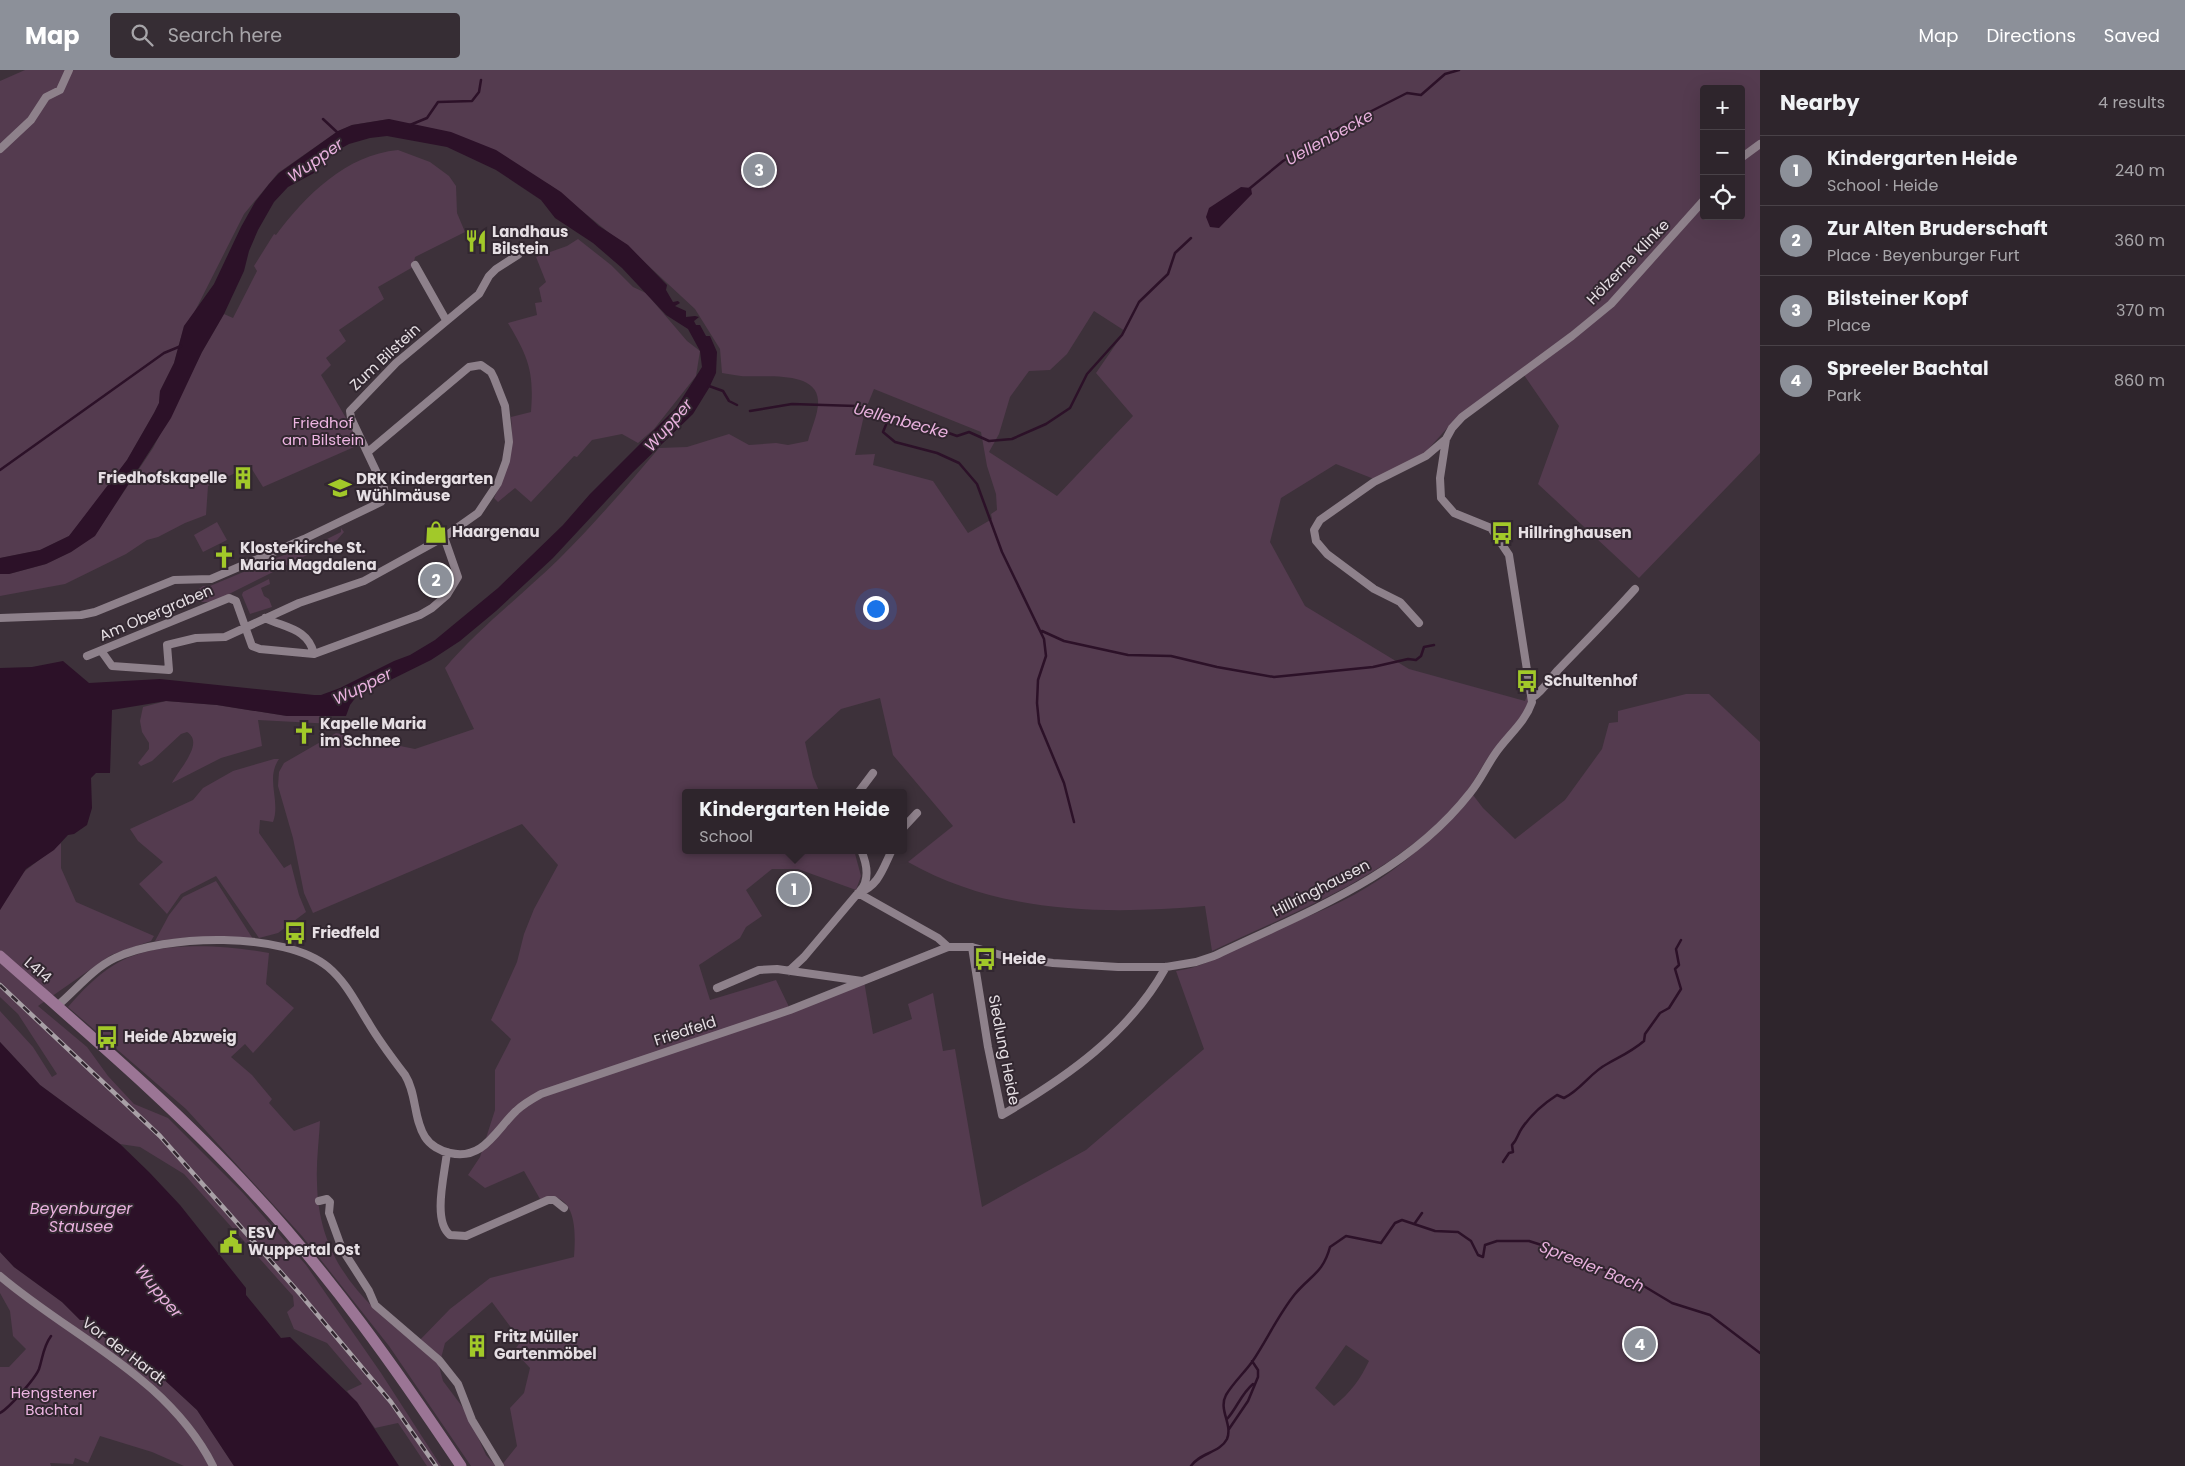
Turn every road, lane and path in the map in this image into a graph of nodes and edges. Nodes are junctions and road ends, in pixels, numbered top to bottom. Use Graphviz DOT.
graph roads {
  1 [pos="69,70"];
  2 [pos="1760,144"];
  3 [pos="0,149"];
  4 [pos="1745,155"];
  5 [pos="1700,204"];
  6 [pos="518,255"];
  7 [pos="415,265"];
  8 [pos="446,320"];
  9 [pos="1446,439"];
  10 [pos="369,451"];
  11 [pos="444,537"];
  12 [pos="1635,589"];
  13 [pos="0,618"];
  14 [pos="265,618"];
  15 [pos="1418,623"];
  16 [pos="244,628"];
  17 [pos="102,652"];
  18 [pos="314,654"];
  19 [pos="87,656"];
  20 [pos="1532,698"];
  21 [pos="873,772"];
  22 [pos="861,789"];
  23 [pos="917,813"];
  24 [pos="907,824"];
  25 [pos="862,854"];
  26 [pos="890,854"];
  27 [pos="858,893"];
  28 [pos="948,947"];
  29 [pos="972,947"];
  30 [pos="0,956"];
  31 [pos="1166,967"];
  32 [pos="789,971"];
  33 [pos="864,982"];
  34 [pos="717,988"];
  35 [pos="57,1006"];
  36 [pos="447,1152"];
  37 [pos="319,1201"];
  38 [pos="564,1208"];
  39 [pos="0,1276"];
  40 [pos="499,1465"];
  41 [pos="213,1466"];
  42 [pos="461,1466"];
  1 -- 3 [label="street"];
  2 -- 4 [label="street"];
  5 -- 9 [label="street, Hölzerne Klinke"];
  6 -- 8 [label="street, Zum Bilstein"];
  7 -- 8 [label="street"];
  8 -- 10 [label="street, Zum Bilstein"];
  9 -- 15 [label="street"];
  9 -- 20 [label="street"];
  10 -- 11 [label="street"];
  10 -- 13 [label="street, Zum Bilstein"];
  11 -- 14 [label="street"];
  11 -- 18 [label="street"];
  12 -- 20 [label="street"];
  14 -- 16 [label="street"];
  14 -- 18 [label="street"];
  16 -- 17 [label="street, Am Obergraben"];
  16 -- 17 [label="street"];
  16 -- 18 [label="street"];
  17 -- 19 [label="street, Am Obergraben"];
  20 -- 31 [label="street, Hillringhausen"];
  21 -- 22 [label="street"];
  23 -- 24 [label="street"];
  25 -- 27 [label="street"];
  26 -- 27 [label="street"];
  27 -- 28 [label="street"];
  27 -- 32 [label="street"];
  28 -- 29 [label="street"];
  28 -- 33 [label="street"];
  29 -- 31 [label="street"];
  29 -- 31 [label="street, Siedlung Heide"];
  30 -- 35 [label="main road, L414"];
  32 -- 33 [label="street"];
  32 -- 34 [label="street"];
  33 -- 36 [label="street, Friedfeld"];
  35 -- 36 [label="street"];
  35 -- 42 [label="main road, L414"];
  36 -- 38 [label="street"];
  37 -- 40 [label="street"];
  39 -- 41 [label="street, Vor der Hardt"];
}
